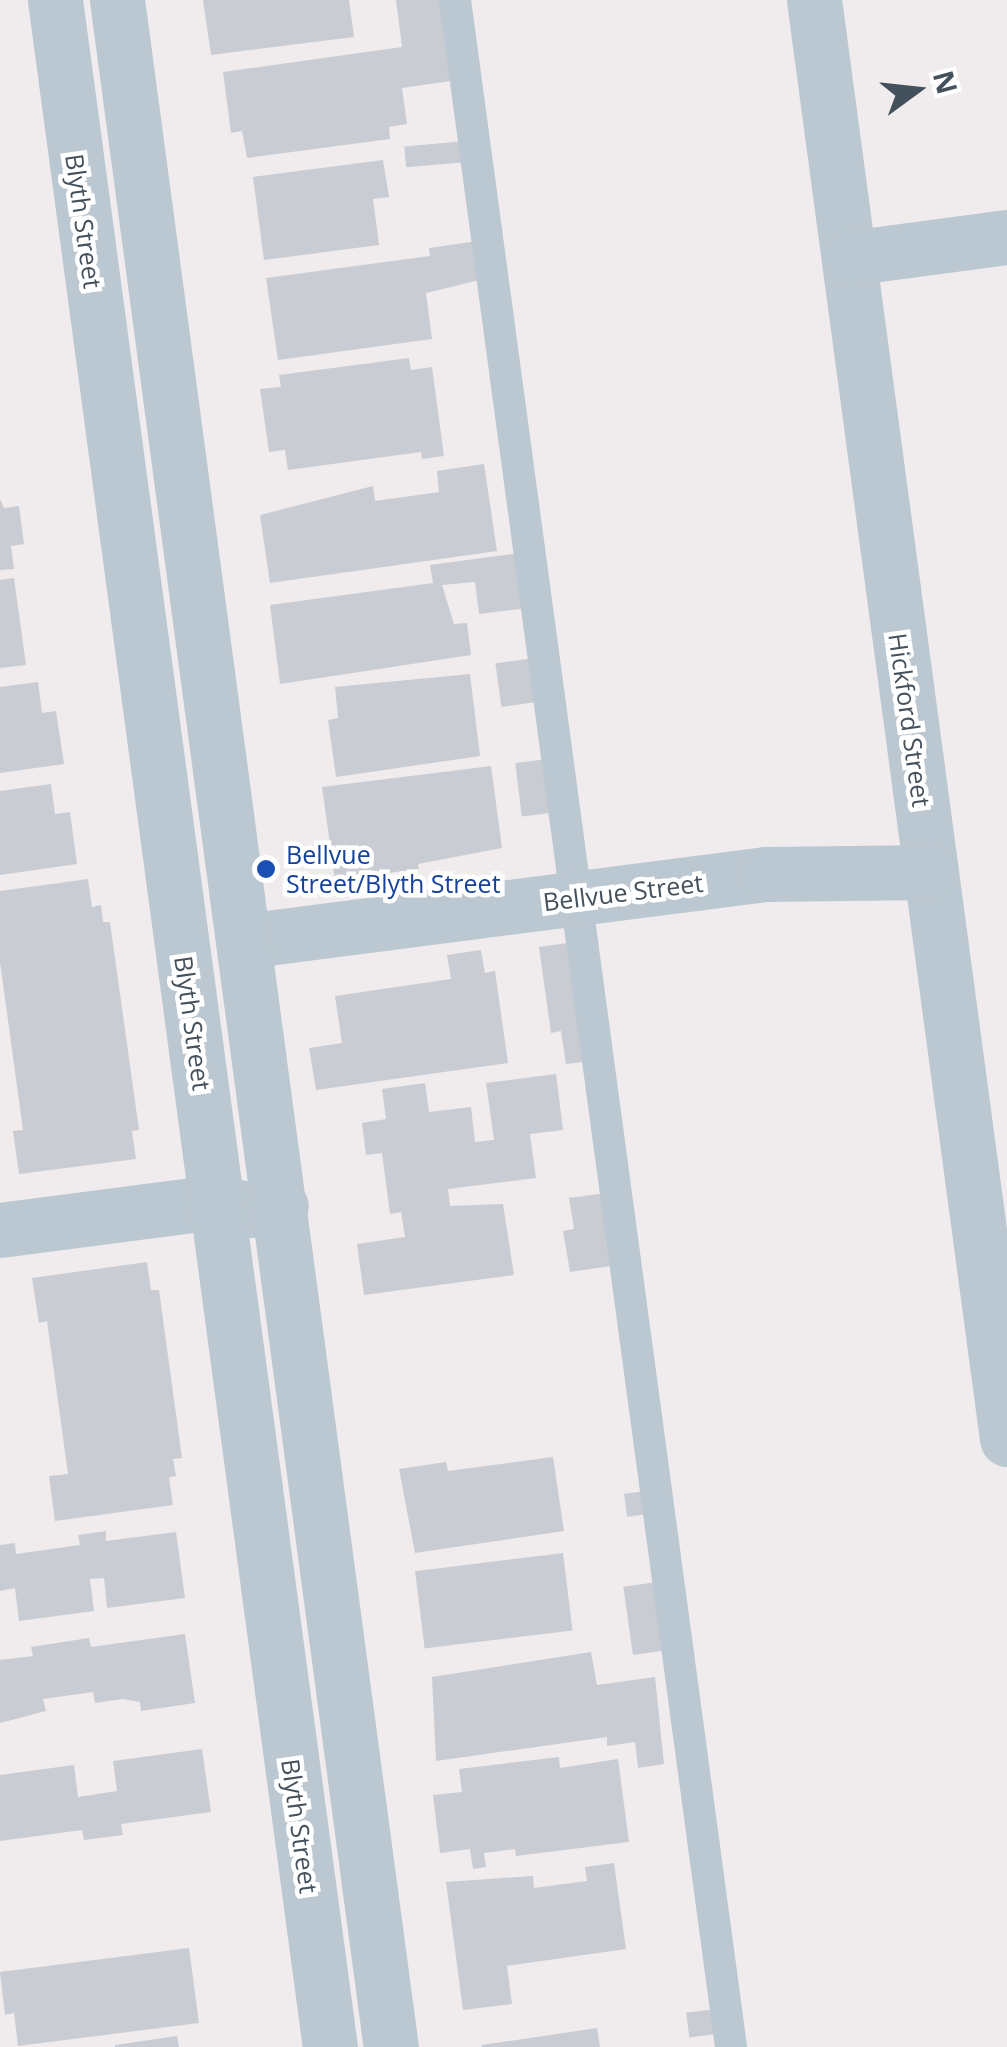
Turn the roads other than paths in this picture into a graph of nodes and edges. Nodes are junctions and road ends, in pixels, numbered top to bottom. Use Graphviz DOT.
graph roads {
  1 [pos="54,0"];
  2 [pos="117,0"];
  3 [pos="455,0"];
  4 [pos="814,0"];
  5 [pos="1007,237"];
  6 [pos="849,258"];
  7 [pos="928,854"];
  8 [pos="576,898"];
  9 [pos="243,941"];
  10 [pos="217,1202"];
  11 [pos="281,1206"];
  12 [pos="0,1230"];
  13 [pos="1007,1439"];
  14 [pos="330,2047"];
  15 [pos="392,2047"];
  16 [pos="731,2047"];
  1 -- 10 [label="street, Blyth Street"];
  2 -- 9 [label="street"];
  3 -- 8 [label="lane"];
  4 -- 6 [label="street, Hickford Street"];
  5 -- 6 [label="street"];
  6 -- 7 [label="street, Hickford Street"];
  7 -- 8 [label="street, Bellvue Street"];
  7 -- 13 [label="street, Hickford Street"];
  8 -- 9 [label="street, Bellvue Street"];
  8 -- 16 [label="lane"];
  9 -- 11 [label="street"];
  10 -- 11 [label="street"];
  10 -- 12 [label="street"];
  10 -- 14 [label="street, Blyth Street"];
  11 -- 15 [label="street"];
}
